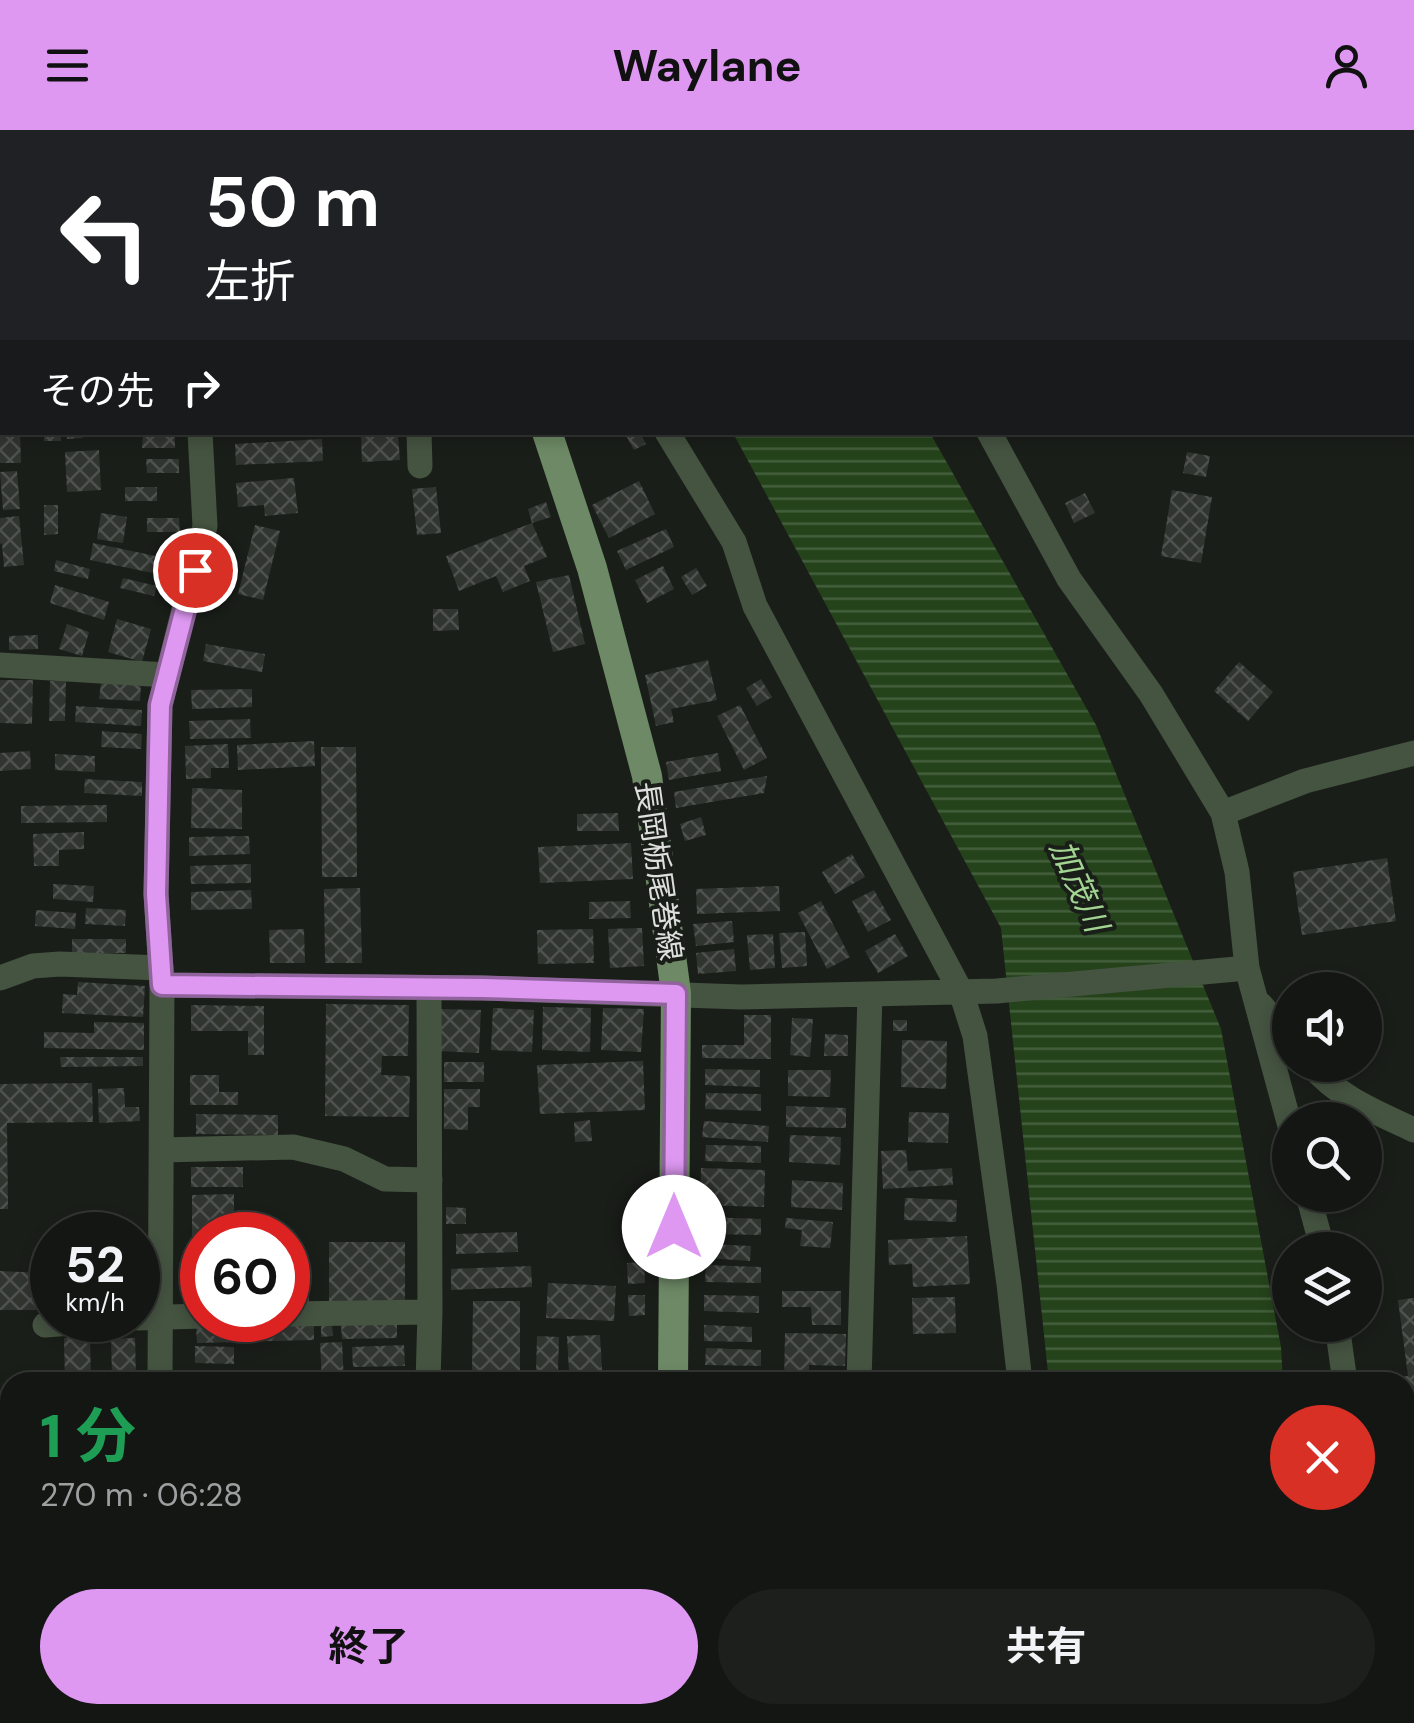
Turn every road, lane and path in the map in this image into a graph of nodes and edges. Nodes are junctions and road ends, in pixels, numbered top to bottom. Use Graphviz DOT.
graph roads {
  1 [pos="200,435"];
  2 [pos="420,435"];
  3 [pos="548,435"];
  4 [pos="669,435"];
  5 [pos="991,435"];
  6 [pos="420,466"];
  7 [pos="0,665"];
  8 [pos="167,674"];
  9 [pos="1414,752"];
  10 [pos="1222,813"];
  11 [pos="1247,968"];
  12 [pos="161,977"];
  13 [pos="0,978"];
  14 [pos="429,988"];
  15 [pos="961,992"];
  16 [pos="676,994"];
  17 [pos="870,994"];
  18 [pos="1255,998"];
  19 [pos="1272,1018"];
  20 [pos="1327,1082"];
  21 [pos="1283,1102"];
  22 [pos="1414,1130"];
  23 [pos="162,1150"];
  24 [pos="430,1180"];
  25 [pos="157,1212"];
  26 [pos="430,1312"];
  27 [pos="310,1314"];
  28 [pos="153,1342"];
  29 [pos="1339,1342"];
  30 [pos="158,1372"];
  31 [pos="428,1372"];
  32 [pos="672,1372"];
  33 [pos="859,1372"];
  34 [pos="1019,1372"];
  35 [pos="1344,1372"];
  1 -- 8 [label="street"];
  2 -- 6 [label="street"];
  3 -- 16 [label="main road, 長岡栃尾巻線"];
  4 -- 15 [label="street"];
  5 -- 10 [label="street"];
  7 -- 8 [label="street"];
  8 -- 12 [label="street"];
  9 -- 10 [label="street"];
  10 -- 11 [label="street"];
  11 -- 15 [label="street"];
  11 -- 18 [label="street"];
  12 -- 13 [label="street"];
  12 -- 14 [label="street"];
  12 -- 23 [label="street"];
  14 -- 16 [label="street"];
  14 -- 24 [label="street"];
  15 -- 17 [label="street"];
  15 -- 34 [label="street"];
  16 -- 17 [label="street"];
  16 -- 32 [label="main road, 長岡栃尾巻線"];
  17 -- 33 [label="street"];
  18 -- 19 [label="street"];
  18 -- 21 [label="street"];
  20 -- 22 [label="street"];
  23 -- 24 [label="street"];
  23 -- 25 [label="street"];
  24 -- 26 [label="street"];
  26 -- 27 [label="street"];
  26 -- 31 [label="street"];
  28 -- 30 [label="street"];
  29 -- 35 [label="street"];
}
